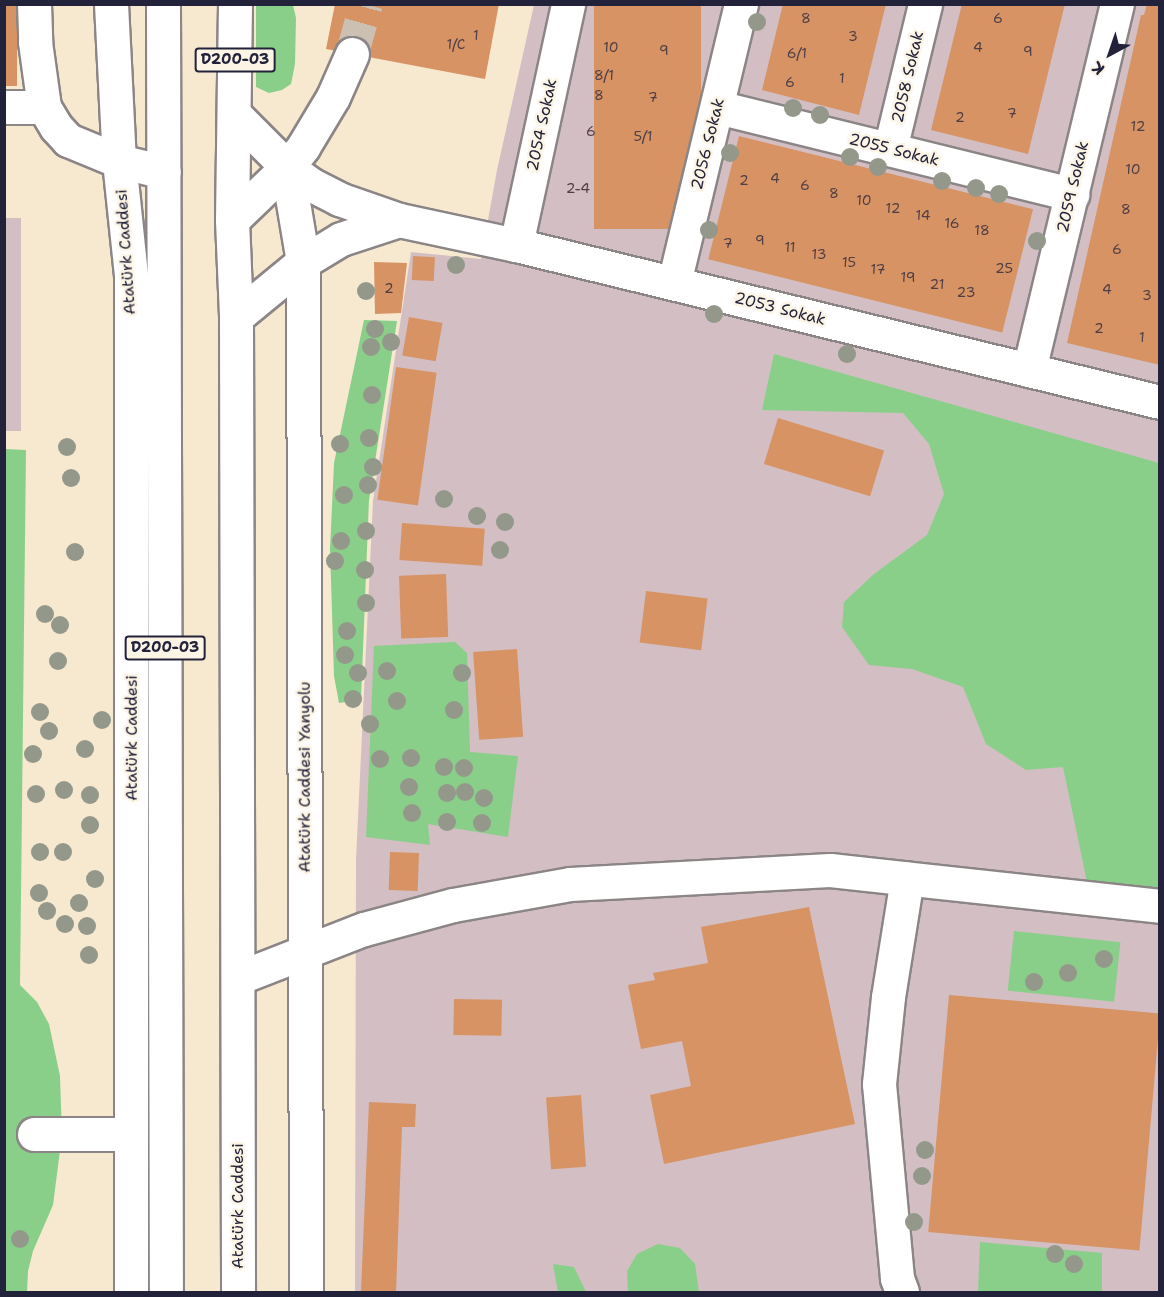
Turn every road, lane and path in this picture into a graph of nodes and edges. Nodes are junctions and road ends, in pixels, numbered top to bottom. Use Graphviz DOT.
graph roads {
  1 [pos="34,4"];
  2 [pos="111,4"];
  3 [pos="164,4"];
  4 [pos="235,4"];
  5 [pos="568,4"];
  6 [pos="741,4"];
  7 [pos="925,4"];
  8 [pos="1117,4"];
  9 [pos="351,54"];
  10 [pos="4,107"];
  11 [pos="44,107"];
  12 [pos="717,107"];
  13 [pos="235,115"];
  14 [pos="890,149"];
  15 [pos="119,160"];
  16 [pos="287,167"];
  17 [pos="164,172"];
  18 [pos="1072,194"];
  19 [pos="232,220"];
  20 [pos="399,220"];
  21 [pos="516,245"];
  22 [pos="303,262"];
  23 [pos="674,284"];
  24 [pos="236,317"];
  25 [pos="1029,370"];
  26 [pos="1160,402"];
  27 [pos="907,879"];
  28 [pos="1160,906"];
  29 [pos="306,953"];
  30 [pos="237,978"];
  31 [pos="34,1134"];
  32 [pos="130,1134"];
  33 [pos="131,1293"];
  34 [pos="166,1293"];
  35 [pos="238,1293"];
  36 [pos="306,1293"];
  37 [pos="902,1293"];
  1 -- 11 [label="main road"];
  2 -- 15 [label="main road, Atatürk Caddesi"];
  3 -- 17 [label="main road, Atatürk Caddesi / D200-03"];
  4 -- 13 [label="main road, Atatürk Caddesi / D200-03"];
  5 -- 21 [label="main road, 2054 Sokak"];
  6 -- 12 [label="main road, 2056 Sokak"];
  7 -- 14 [label="main road, 2058 Sokak"];
  8 -- 18 [label="main road, 2059 Sokak"];
  9 -- 16 [label="main road"];
  10 -- 11 [label="main road"];
  11 -- 15 [label="main road"];
  12 -- 14 [label="main road, 2055 Sokak"];
  12 -- 23 [label="main road, 2056 Sokak"];
  13 -- 16 [label="main road, 2053 Sokak"];
  13 -- 19 [label="main road, Atatürk Caddesi / D200-03"];
  14 -- 18 [label="main road, 2055 Sokak"];
  15 -- 17 [label="main road"];
  15 -- 32 [label="main road, Atatürk Caddesi"];
  16 -- 19 [label="main road"];
  16 -- 20 [label="main road, 2053 Sokak"];
  16 -- 22 [label="main road, Atatürk Caddesi Yanyolu"];
  17 -- 34 [label="main road, Atatürk Caddesi / D200-03"];
  18 -- 25 [label="main road, 2059 Sokak"];
  19 -- 24 [label="main road, Atatürk Caddesi / D200-03"];
  20 -- 21 [label="main road, 2053 Sokak"];
  20 -- 22 [label="main road"];
  21 -- 23 [label="main road, 2053 Sokak"];
  22 -- 24 [label="main road"];
  22 -- 29 [label="main road, Atatürk Caddesi Yanyolu"];
  23 -- 25 [label="main road, 2053 Sokak"];
  24 -- 30 [label="main road, Atatürk Caddesi / D200-03"];
  25 -- 26 [label="main road, 2053 Sokak"];
  27 -- 28 [label="main road"];
  27 -- 29 [label="main road"];
  27 -- 37 [label="main road"];
  29 -- 30 [label="main road"];
  29 -- 36 [label="main road, Atatürk Caddesi Yanyolu"];
  30 -- 35 [label="main road, Atatürk Caddesi / D200-03"];
  31 -- 32 [label="main road"];
  32 -- 33 [label="main road, Atatürk Caddesi"];
}
